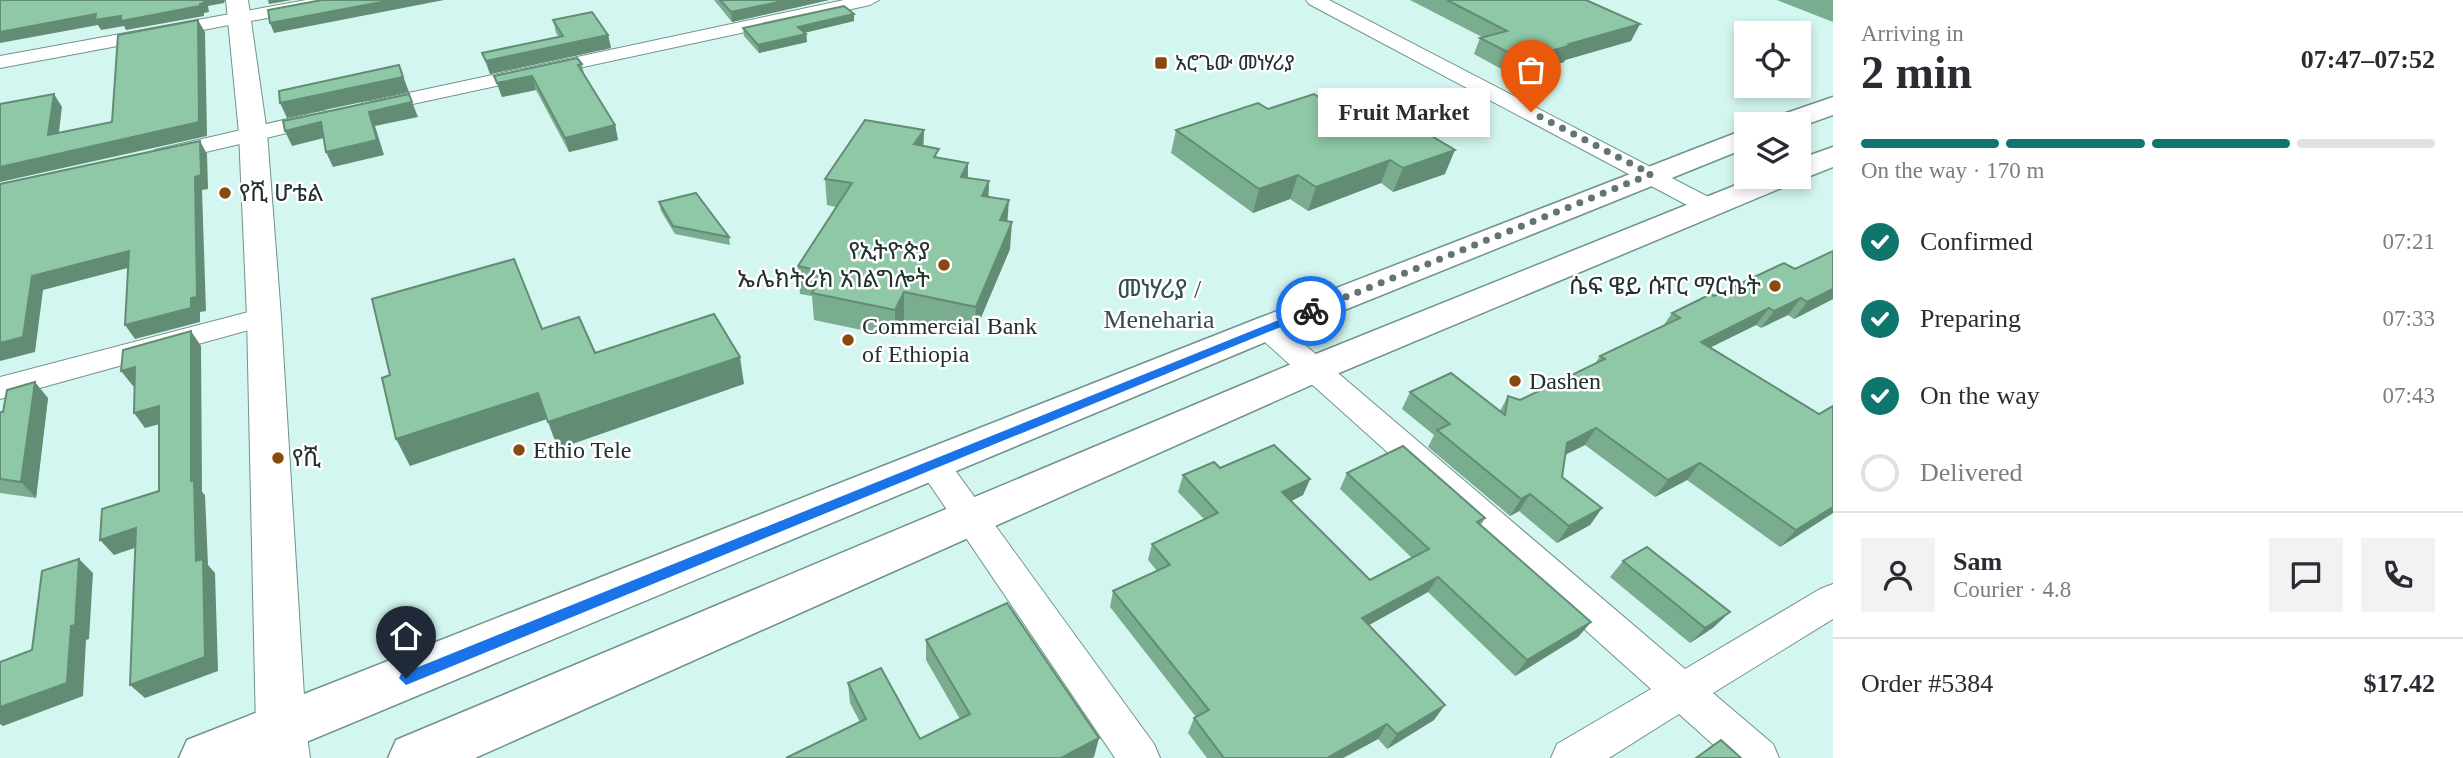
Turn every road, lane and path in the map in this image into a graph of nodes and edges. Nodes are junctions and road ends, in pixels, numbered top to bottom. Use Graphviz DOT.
graph roads {
  1 [pos="337,0"];
  2 [pos="870,0"];
  3 [pos="1315,0"];
  4 [pos="238,9"];
  5 [pos="0,62"];
  6 [pos="1833,104"];
  7 [pos="1811,113"];
  8 [pos="253,133"];
  9 [pos="1734,143"];
  10 [pos="1833,156"];
  11 [pos="144,159"];
  12 [pos="1811,165"];
  13 [pos="1651,174"];
  14 [pos="1753,189"];
  15 [pos="1709,207"];
  16 [pos="264,317"];
  17 [pos="1267,328"];
  18 [pos="1314,369"];
  19 [pos="0,388"];
  20 [pos="933,464"];
  21 [pos="971,516"];
  22 [pos="1833,600"];
  23 [pos="1681,692"];
  24 [pos="283,744"];
  25 [pos="206,758"];
  26 [pos="415,758"];
  27 [pos="1139,758"];
  28 [pos="1572,758"];
  29 [pos="1758,758"];
  1 -- 4 [label="street"];
  2 -- 8 [label="street"];
  3 -- 13 [label="street"];
  4 -- 5 [label="street"];
  4 -- 8 [label="street"];
  6 -- 7 [label="main road"];
  8 -- 11 [label="street"];
  8 -- 16 [label="street"];
  9 -- 13 [label="main road"];
  10 -- 12 [label="main road"];
  13 -- 15 [label="street"];
  13 -- 17 [label="main road"];
  14 -- 15 [label="main road"];
  15 -- 18 [label="main road"];
  16 -- 19 [label="street"];
  16 -- 24 [label="street"];
  17 -- 18 [label="street"];
  17 -- 20 [label="main road"];
  18 -- 21 [label="main road"];
  18 -- 23 [label="street"];
  20 -- 21 [label="street"];
  20 -- 24 [label="main road"];
  21 -- 26 [label="main road"];
  21 -- 27 [label="street"];
  22 -- 23 [label="street"];
  23 -- 28 [label="street"];
  23 -- 29 [label="street"];
  24 -- 25 [label="main road"];
}
